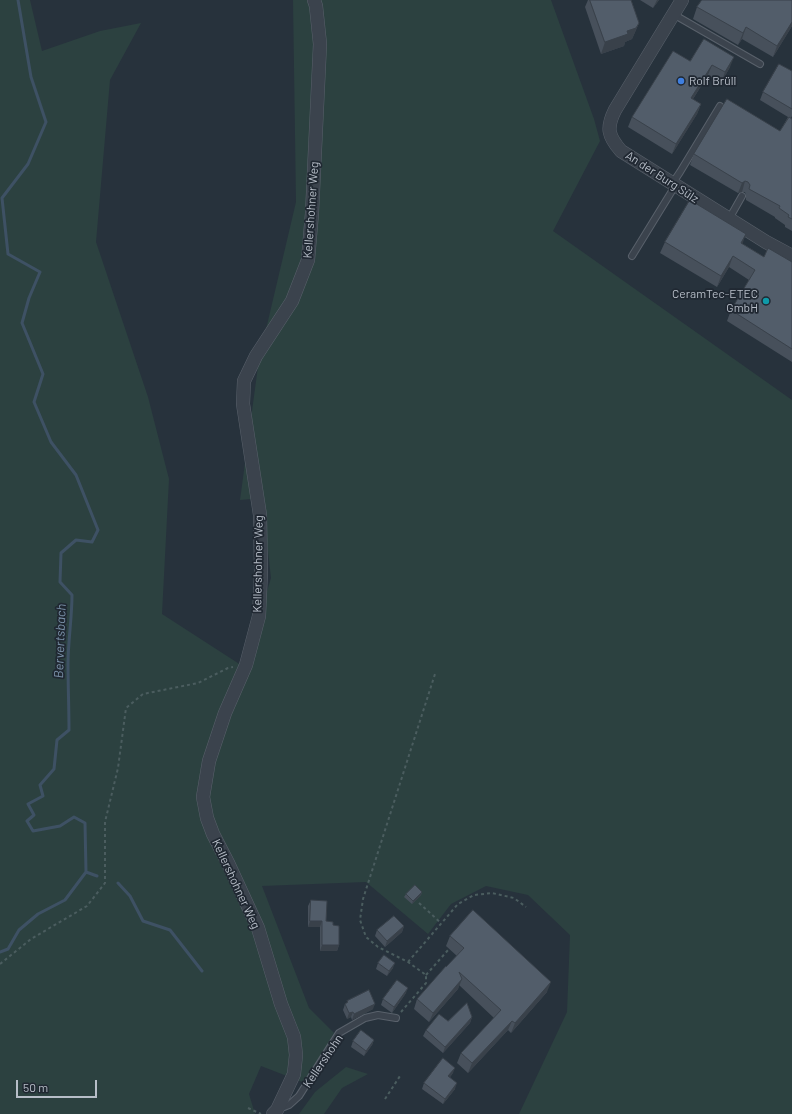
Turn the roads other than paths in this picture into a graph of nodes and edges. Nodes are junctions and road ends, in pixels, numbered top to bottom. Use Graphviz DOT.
graph roads {
  1 [pos="314,0"];
  2 [pos="682,0"];
  3 [pos="673,14"];
  4 [pos="760,64"];
  5 [pos="720,106"];
  6 [pos="673,185"];
  7 [pos="742,196"];
  8 [pos="728,219"];
  9 [pos="632,256"];
  10 [pos="792,256"];
  11 [pos="396,1018"];
  12 [pos="275,1112"];
  1 -- 12 [label="street, Kellershohner Weg"];
  2 -- 3 [label="street, An der Burg Sülz"];
  3 -- 4 [label="lane"];
  3 -- 6 [label="street, An der Burg Sülz"];
  5 -- 6 [label="lane"];
  6 -- 8 [label="street, An der Burg Sülz"];
  6 -- 9 [label="lane"];
  7 -- 8 [label="lane"];
  8 -- 10 [label="street, An der Burg Sülz"];
  11 -- 12 [label="lane, Kellershohn"];
}
